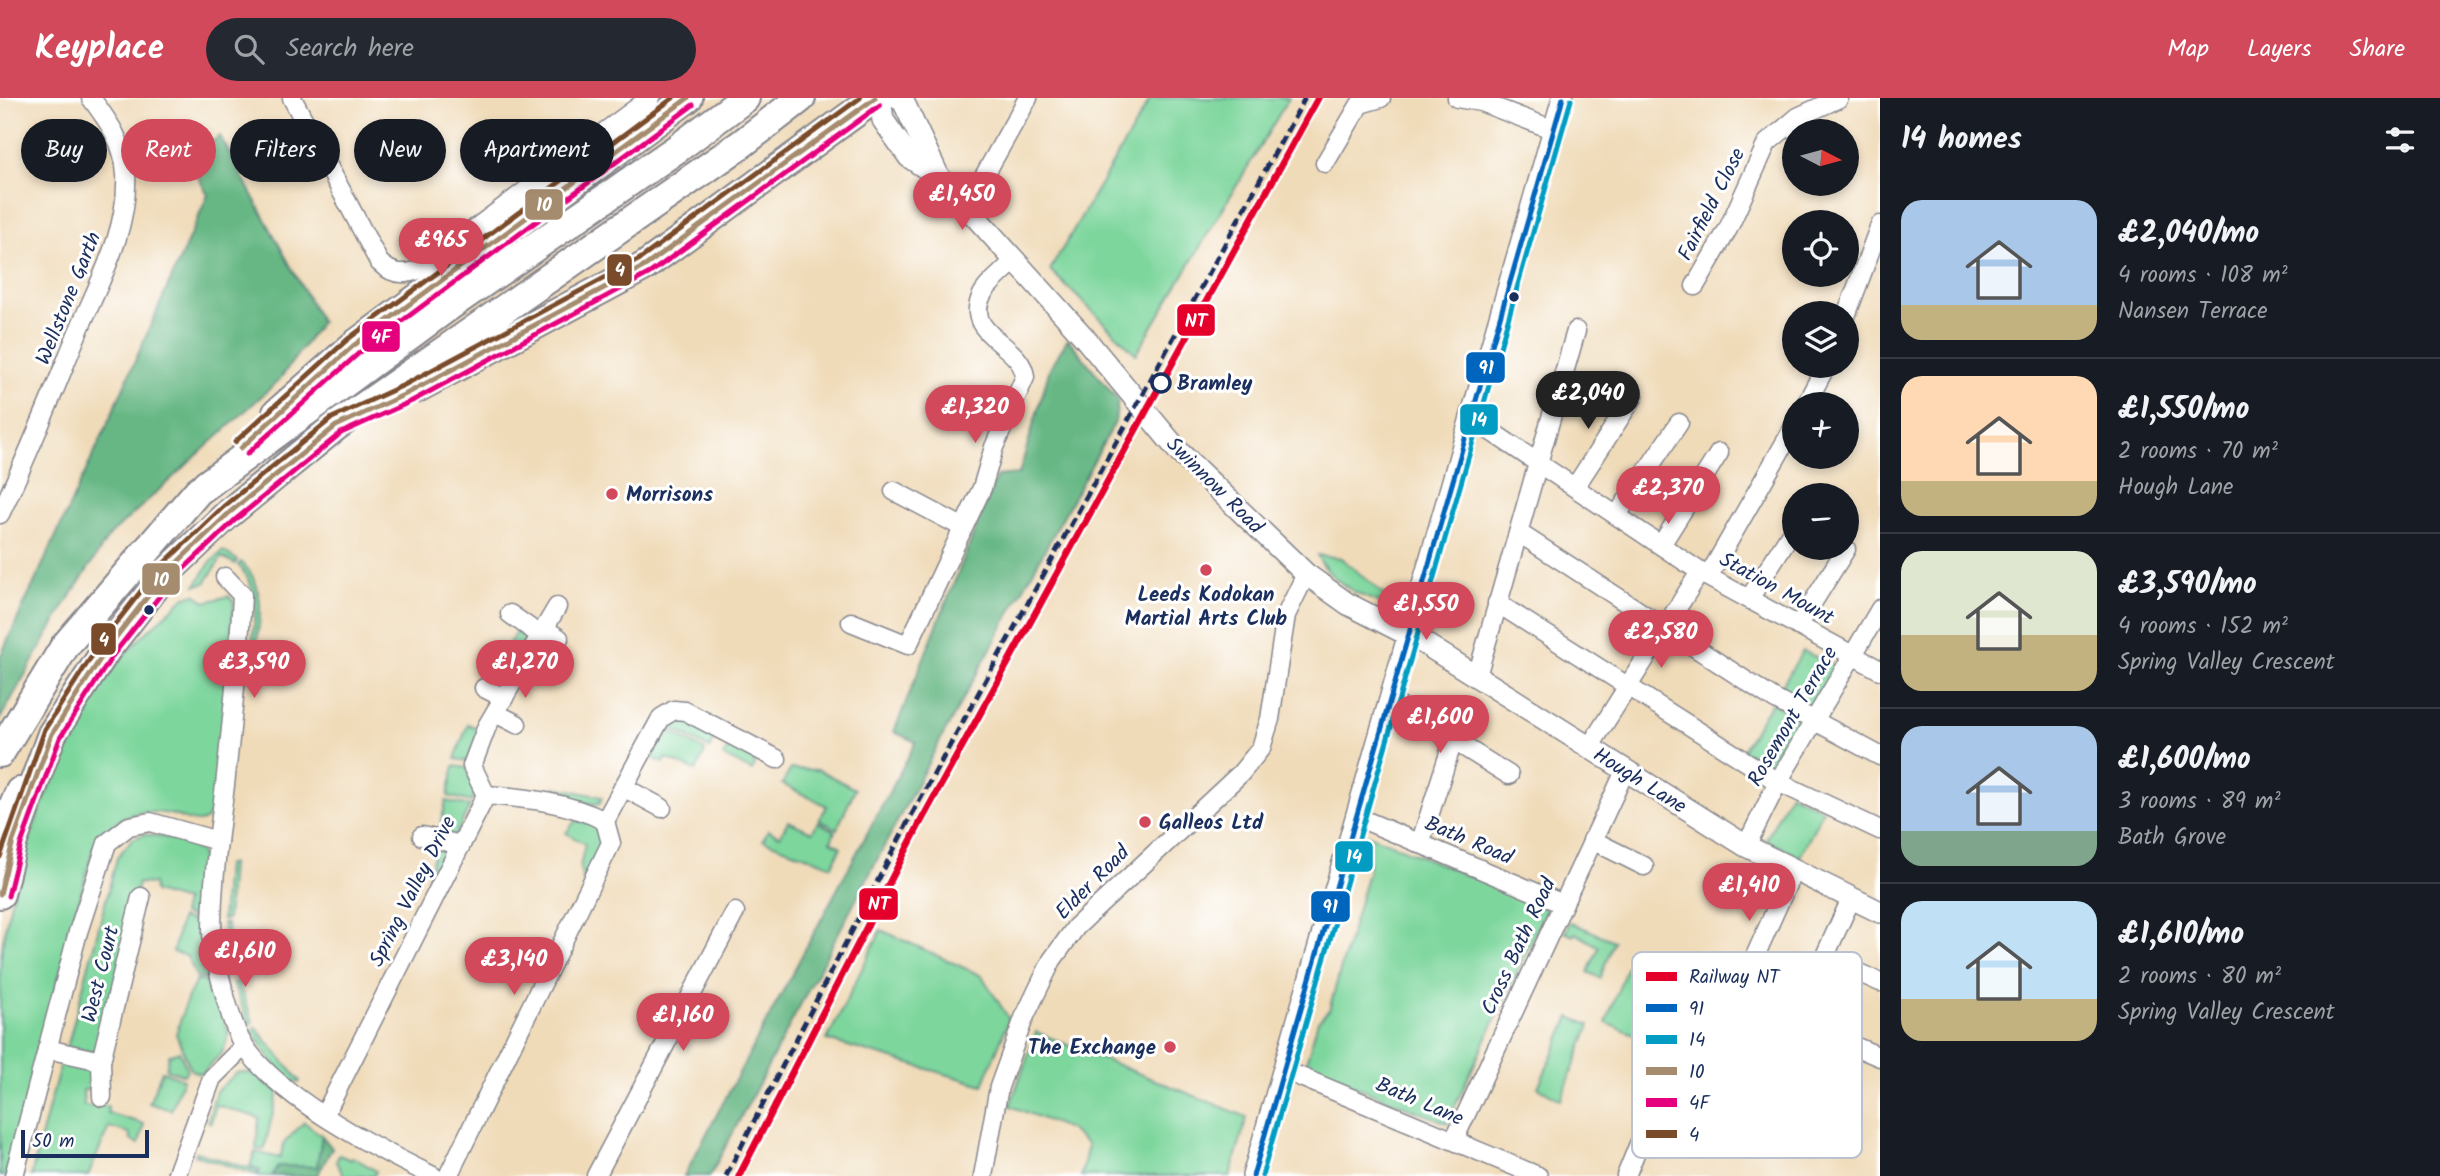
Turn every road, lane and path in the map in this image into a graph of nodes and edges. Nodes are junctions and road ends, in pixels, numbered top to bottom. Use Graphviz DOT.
graph roads {
  1 [pos="91,98"];
  2 [pos="292,98"];
  3 [pos="650,98"];
  4 [pos="688,98"];
  5 [pos="745,98"];
  6 [pos="801,98"];
  7 [pos="878,98"];
  8 [pos="898,98"];
  9 [pos="1028,98"];
  10 [pos="1381,98"];
  11 [pos="1457,98"];
  12 [pos="1563,98"];
  13 [pos="1839,98"];
  14 [pos="1554,130"];
  15 [pos="1325,163"];
  16 [pos="939,177"];
  17 [pos="963,203"];
  18 [pos="1880,225"];
  19 [pos="1014,260"];
  20 [pos="1695,286"];
  21 [pos="1852,301"];
  22 [pos="1576,331"];
  23 [pos="1634,396"];
  24 [pos="1471,418"];
  25 [pos="1679,423"];
  26 [pos="336,426"];
  27 [pos="1782,448"];
  28 [pos="1719,453"];
  29 [pos="1539,462"];
  30 [pos="1575,487"];
  31 [pos="198,491"];
  32 [pos="894,491"];
  33 [pos="0,514"];
  34 [pos="1617,515"];
  35 [pos="962,527"];
  36 [pos="1519,533"];
  37 [pos="1661,545"];
  38 [pos="1782,547"];
  39 [pos="1839,560"];
  40 [pos="1306,574"];
  41 [pos="1704,574"];
  42 [pos="225,578"];
  43 [pos="1749,599"];
  44 [pos="1497,603"];
  45 [pos="557,607"];
  46 [pos="1880,609"];
  47 [pos="510,614"];
  48 [pos="851,622"];
  49 [pos="1798,626"];
  50 [pos="1665,627"];
  51 [pos="548,634"];
  52 [pos="1406,636"];
  53 [pos="1853,656"];
  54 [pos="1880,670"];
  55 [pos="1477,676"];
  56 [pos="1628,687"];
  57 [pos="484,688"];
  58 [pos="1389,700"];
  59 [pos="499,705"];
  60 [pos="1815,723"];
  61 [pos="517,724"];
  62 [pos="52,734"];
  63 [pos="1453,741"];
  64 [pos="1589,748"];
  65 [pos="0,753"];
  66 [pos="1880,756"];
  67 [pos="777,759"];
  68 [pos="1625,771"];
  69 [pos="1509,775"];
  70 [pos="1777,782"];
  71 [pos="623,787"];
  72 [pos="486,795"];
  73 [pos="662,808"];
  74 [pos="1357,817"];
  75 [pos="605,821"];
  76 [pos="1880,830"];
  77 [pos="0,833"];
  78 [pos="422,836"];
  79 [pos="1592,840"];
  80 [pos="218,841"];
  81 [pos="1420,844"];
  82 [pos="461,845"];
  83 [pos="1746,846"];
  84 [pos="1644,866"];
  85 [pos="1793,871"];
  86 [pos="0,894"];
  87 [pos="141,897"];
  88 [pos="1851,899"];
  89 [pos="1563,904"];
  90 [pos="735,912"];
  91 [pos="1880,912"];
  92 [pos="1757,952"];
  93 [pos="1826,952"];
  94 [pos="1862,974"];
  95 [pos="1880,982"];
  96 [pos="244,1046"];
  97 [pos="47,1049"];
  98 [pos="1862,1049"];
  99 [pos="1880,1057"];
  100 [pos="101,1061"];
  101 [pos="1284,1070"];
  102 [pos="102,1097"];
  103 [pos="324,1116"];
  104 [pos="1454,1140"];
  105 [pos="1633,1158"];
  106 [pos="406,1170"];
  107 [pos="14,1176"];
  108 [pos="176,1176"];
  109 [pos="433,1176"];
  110 [pos="448,1176"];
  111 [pos="596,1176"];
  112 [pos="983,1176"];
  113 [pos="1253,1176"];
  114 [pos="1538,1176"];
  115 [pos="1626,1176"];
  1 -- 33 [label="street, Wellstone Garth"];
  2 -- 3 [label="street"];
  4 -- 31 [label="highway"];
  5 -- 31 [label="highway"];
  6 -- 26 [label="highway"];
  7 -- 16 [label="street, Swinnow Road"];
  7 -- 26 [label="highway"];
  8 -- 16 [label="street, Swinnow Road"];
  9 -- 17 [label="street"];
  10 -- 15 [label="street"];
  11 -- 14 [label="street"];
  12 -- 14 [label="street"];
  13 -- 20 [label="street, Fairfield Close"];
  14 -- 24 [label="street"];
  16 -- 17 [label="street, Swinnow Road"];
  17 -- 19 [label="street, Swinnow Road"];
  18 -- 21 [label="street"];
  19 -- 35 [label="street"];
  19 -- 40 [label="street, Swinnow Road"];
  22 -- 29 [label="street"];
  23 -- 30 [label="street"];
  24 -- 29 [label="street, Station Mount"];
  24 -- 52 [label="street"];
  25 -- 34 [label="street"];
  26 -- 62 [label="highway"];
  27 -- 41 [label="street"];
  28 -- 37 [label="street"];
  29 -- 30 [label="street, Station Mount"];
  29 -- 36 [label="street"];
  30 -- 34 [label="street, Station Mount"];
  31 -- 65 [label="highway"];
  32 -- 35 [label="street"];
  34 -- 37 [label="street, Station Mount"];
  35 -- 48 [label="street"];
  36 -- 44 [label="street"];
  36 -- 50 [label="street"];
  37 -- 41 [label="street, Station Mount"];
  38 -- 43 [label="street"];
  39 -- 49 [label="street"];
  40 -- 52 [label="street, Swinnow Road"];
  40 -- 112 [label="street, Elder Road"];
  41 -- 43 [label="street, Station Mount"];
  41 -- 50 [label="street"];
  42 -- 80 [label="street"];
  43 -- 49 [label="street, Station Mount"];
  44 -- 55 [label="street"];
  44 -- 56 [label="street"];
  45 -- 51 [label="street"];
  46 -- 53 [label="street, Rosemont Terrace"];
  47 -- 51 [label="street"];
  49 -- 53 [label="street, Station Mount"];
  50 -- 56 [label="street"];
  50 -- 60 [label="street"];
  51 -- 59 [label="street"];
  52 -- 55 [label="street, Hough Lane"];
  52 -- 58 [label="street"];
  53 -- 54 [label="street, Station Mount"];
  53 -- 60 [label="street, Rosemont Terrace"];
  55 -- 64 [label="street, Hough Lane"];
  56 -- 64 [label="street"];
  56 -- 70 [label="street"];
  57 -- 59 [label="street"];
  58 -- 63 [label="street"];
  58 -- 74 [label="street"];
  59 -- 61 [label="street"];
  59 -- 72 [label="street"];
  60 -- 66 [label="street"];
  60 -- 70 [label="street, Rosemont Terrace"];
  62 -- 77 [label="main road"];
  62 -- 86 [label="highway"];
  63 -- 69 [label="street"];
  63 -- 81 [label="street"];
  64 -- 68 [label="street, Hough Lane"];
  67 -- 71 [label="street"];
  68 -- 79 [label="street, Cross Bath Road"];
  68 -- 83 [label="street, Hough Lane"];
  70 -- 76 [label="street"];
  70 -- 83 [label="street, Rosemont Terrace"];
  71 -- 73 [label="street"];
  71 -- 75 [label="street"];
  72 -- 75 [label="street"];
  72 -- 82 [label="street, Spring Valley Drive"];
  74 -- 81 [label="street, Bath Road"];
  74 -- 101 [label="street"];
  75 -- 110 [label="street"];
  78 -- 82 [label="street"];
  79 -- 84 [label="street"];
  79 -- 89 [label="street, Cross Bath Road"];
  80 -- 96 [label="street"];
  80 -- 97 [label="street"];
  81 -- 89 [label="street, Bath Road"];
  82 -- 103 [label="street, Spring Valley Drive"];
  83 -- 85 [label="street, Hough Lane"];
  85 -- 88 [label="street, Hough Lane"];
  85 -- 92 [label="street"];
  87 -- 100 [label="street, West Court"];
  88 -- 91 [label="street, Hough Lane"];
  88 -- 93 [label="street"];
  89 -- 104 [label="street, Cross Bath Road"];
  90 -- 111 [label="street"];
  94 -- 95 [label="street"];
  96 -- 103 [label="street"];
  96 -- 108 [label="street"];
  97 -- 100 [label="street"];
  97 -- 107 [label="street"];
  98 -- 99 [label="street"];
  100 -- 102 [label="street, West Court"];
  101 -- 104 [label="street, Bath Lane"];
  101 -- 113 [label="street"];
  103 -- 106 [label="street"];
  104 -- 114 [label="street, Bath Lane"];
  105 -- 115 [label="street"];
  106 -- 109 [label="street"];
}
